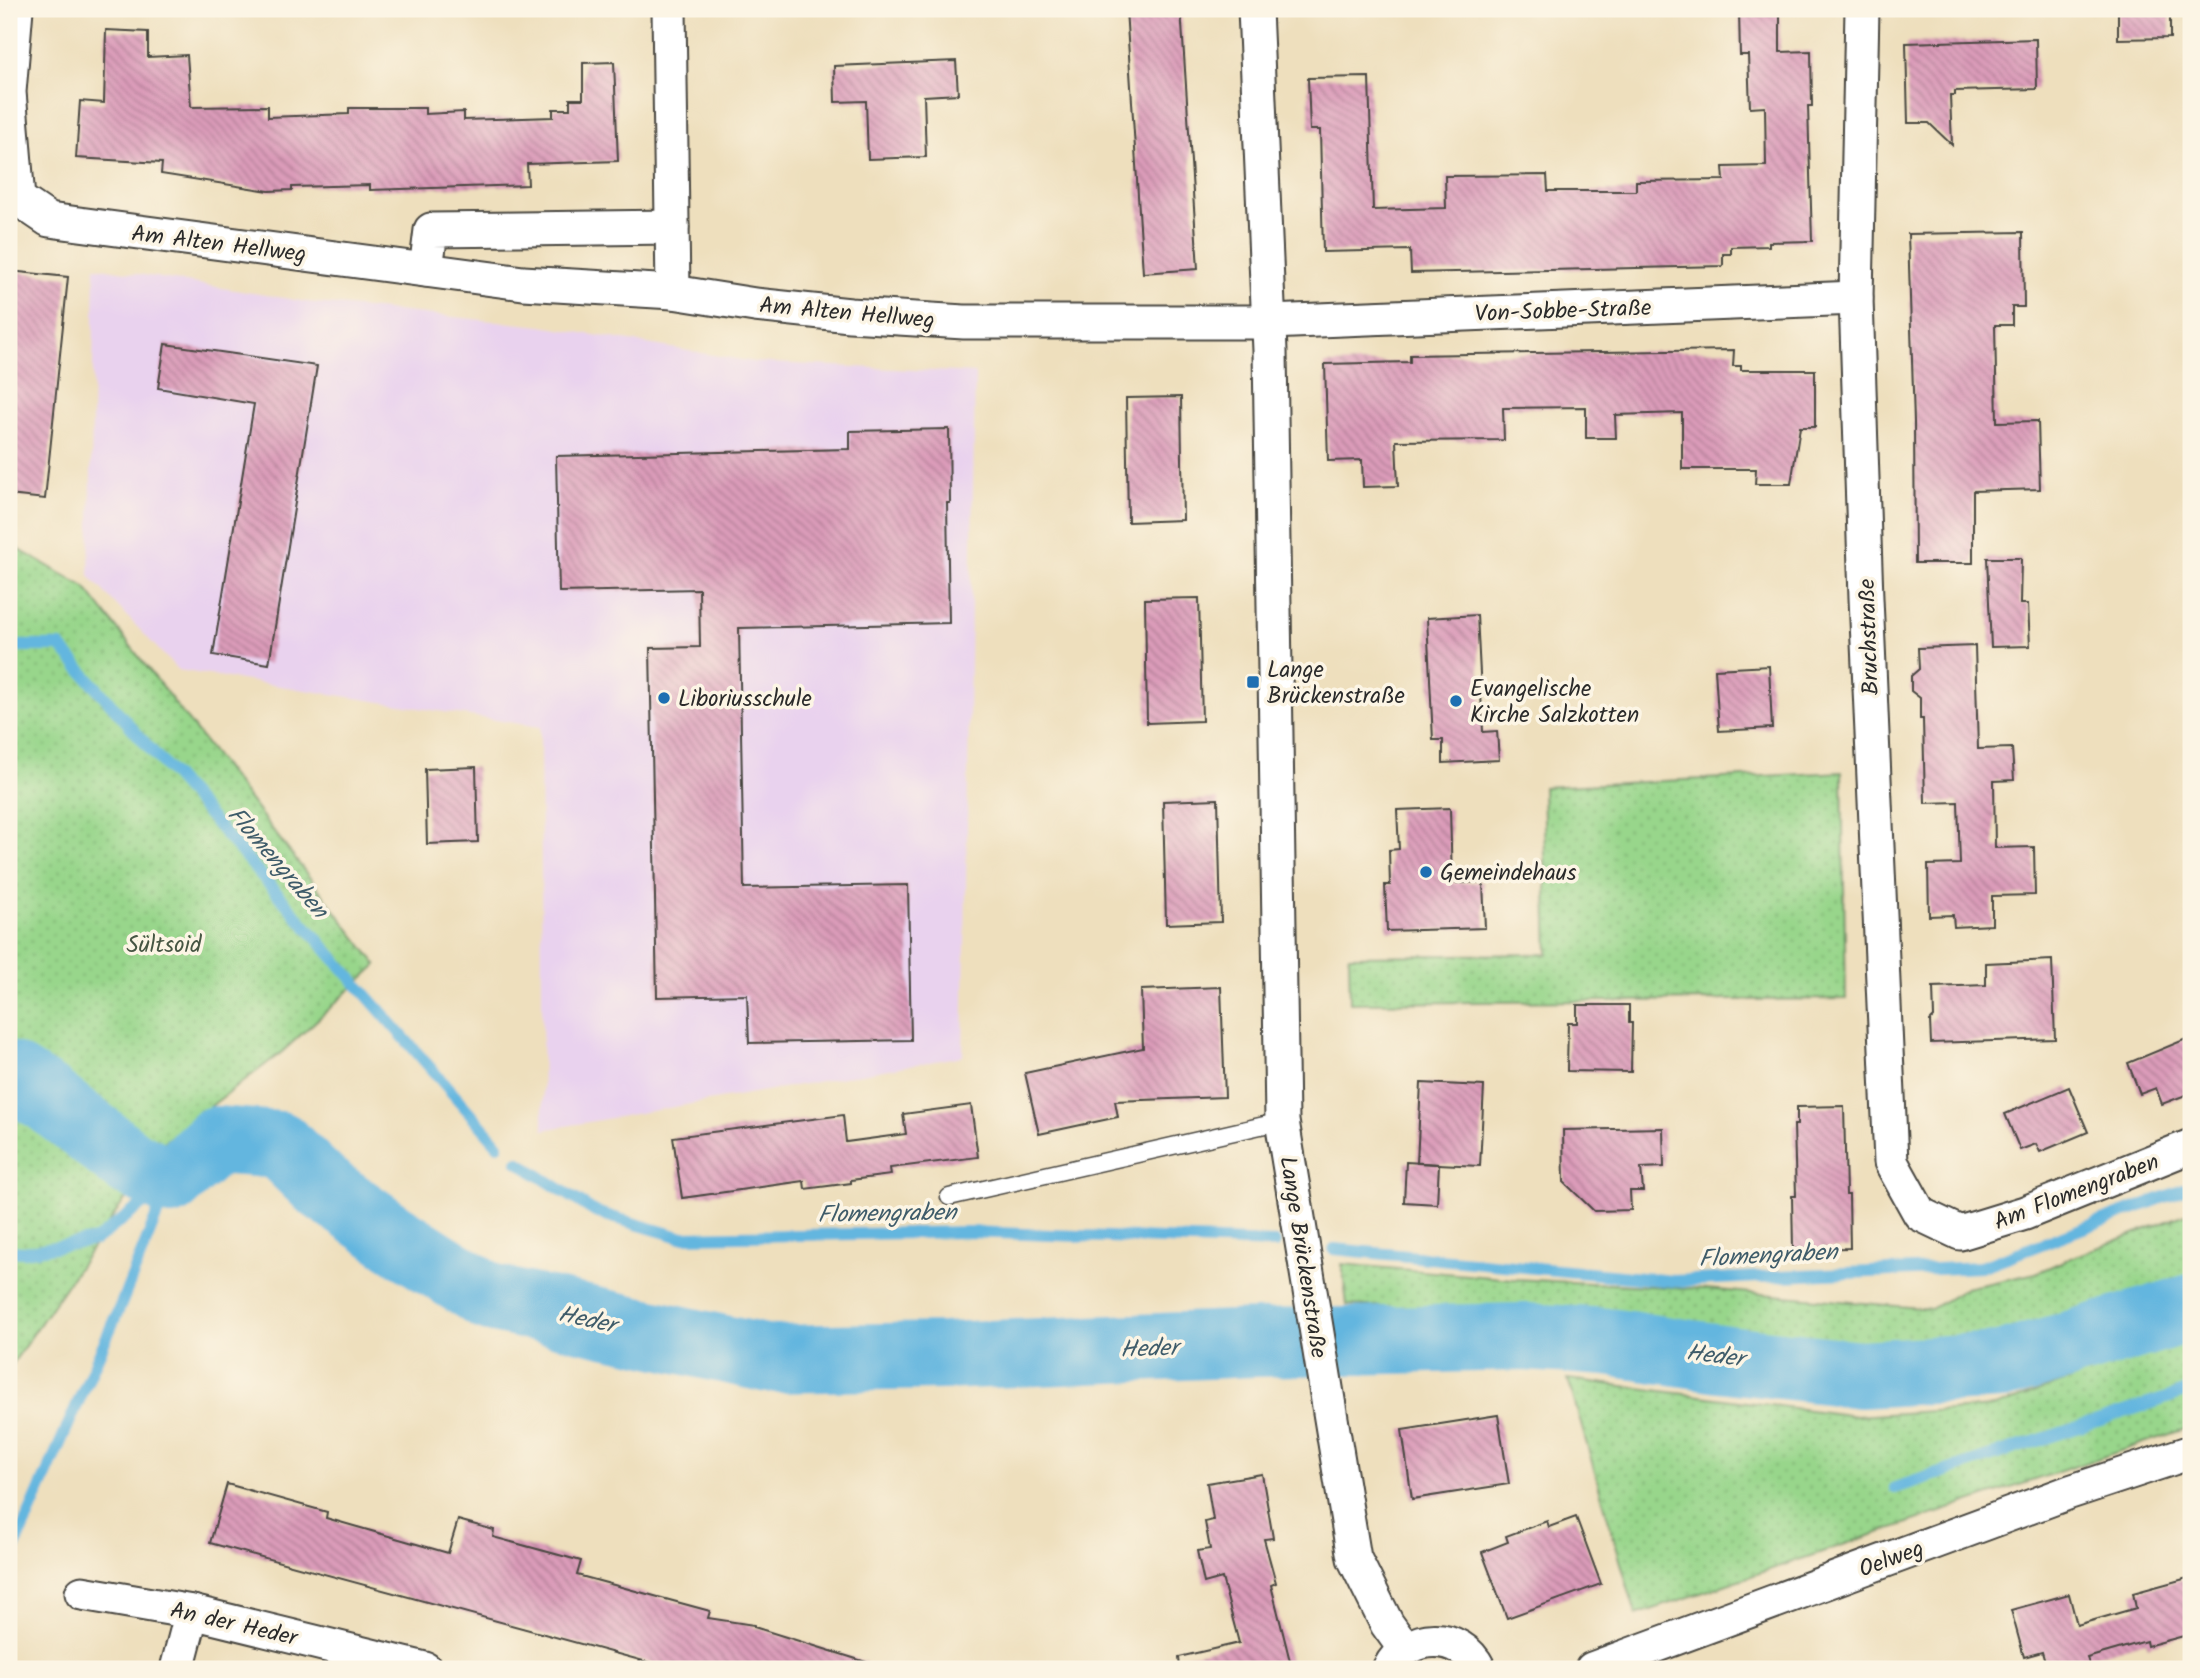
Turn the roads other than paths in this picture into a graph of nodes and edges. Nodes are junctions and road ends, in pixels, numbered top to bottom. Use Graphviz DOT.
graph roads {
  1 [pos="16,9"];
  2 [pos="669,9"];
  3 [pos="1255,9"];
  4 [pos="1862,9"];
  5 [pos="9,92"];
  6 [pos="672,227"];
  7 [pos="426,270"];
  8 [pos="673,292"];
  9 [pos="1856,298"];
  10 [pos="1269,321"];
  11 [pos="1282,1121"];
  12 [pos="2191,1146"];
  13 [pos="949,1197"];
  14 [pos="1960,1233"];
  15 [pos="2191,1452"];
  16 [pos="82,1592"];
  17 [pos="192,1612"];
  18 [pos="1397,1659"];
  19 [pos="177,1669"];
  20 [pos="425,1669"];
  21 [pos="1479,1669"];
  22 [pos="1592,1669"];
  1 -- 5 [label="street"];
  2 -- 6 [label="street"];
  3 -- 10 [label="street, Lange Brückenstraße"];
  4 -- 9 [label="street, Bruchstraße"];
  5 -- 7 [label="street, Am Alten Hellweg"];
  6 -- 7 [label="street"];
  6 -- 8 [label="street"];
  7 -- 8 [label="street, Am Alten Hellweg"];
  8 -- 10 [label="street, Am Alten Hellweg"];
  9 -- 10 [label="street, Von-Sobbe-Straße"];
  9 -- 14 [label="street, Bruchstraße"];
  10 -- 11 [label="street, Lange Brückenstraße"];
  11 -- 13 [label="lane"];
  11 -- 18 [label="street, Lange Brückenstraße"];
  12 -- 14 [label="street, Am Flomengraben"];
  15 -- 22 [label="street, Oelweg"];
  16 -- 17 [label="street, An der Heder"];
  17 -- 19 [label="street"];
  17 -- 20 [label="street, An der Heder"];
  18 -- 21 [label="street"];
}
